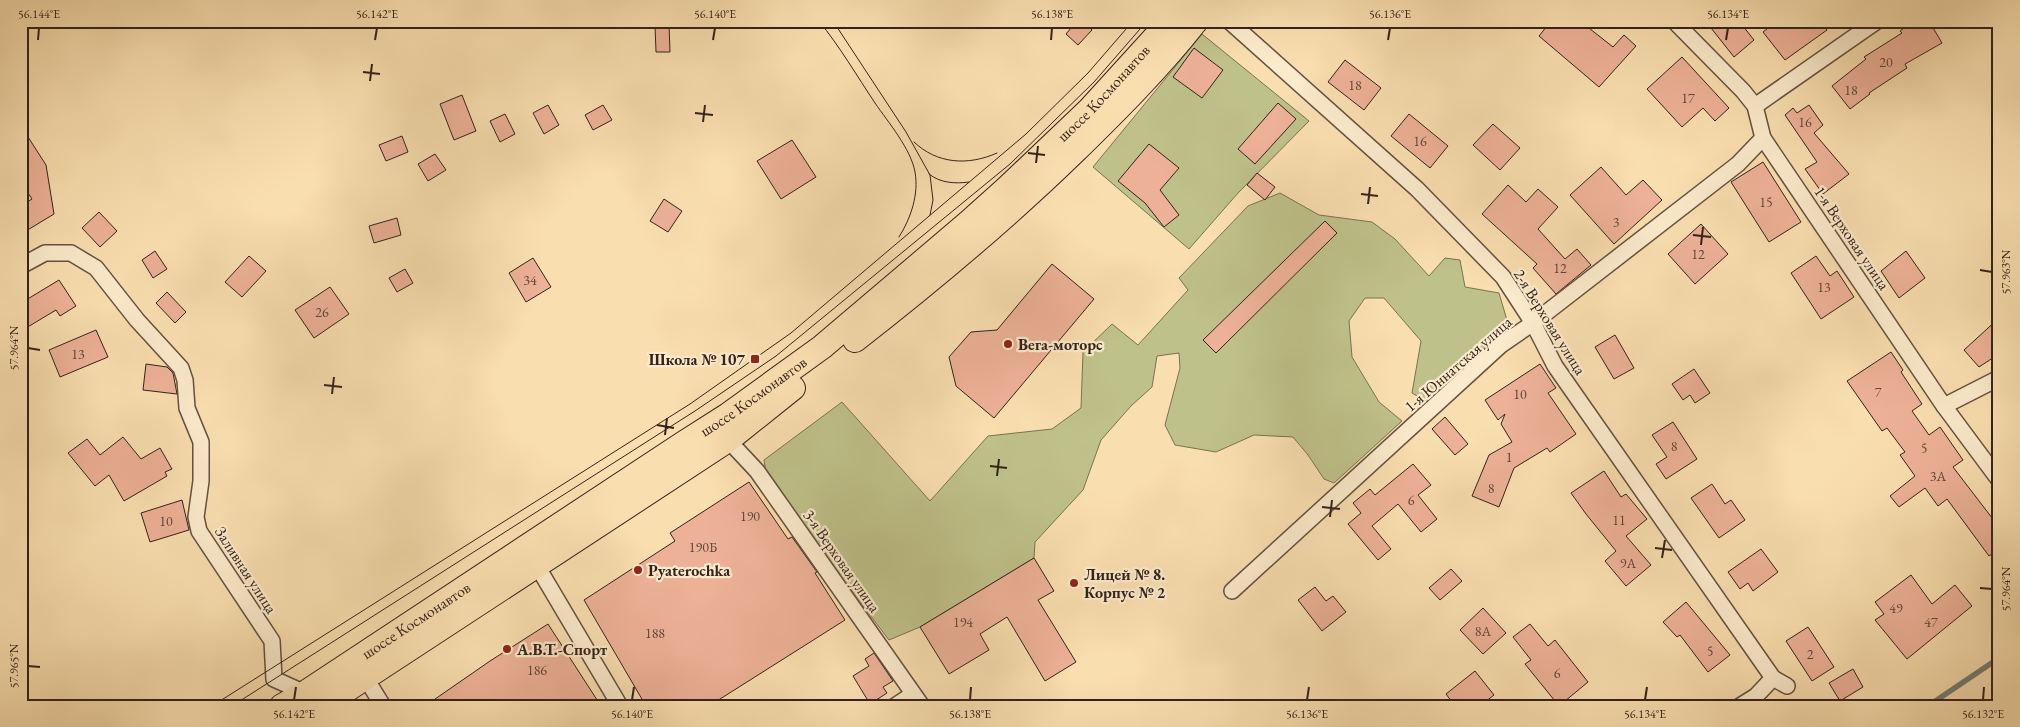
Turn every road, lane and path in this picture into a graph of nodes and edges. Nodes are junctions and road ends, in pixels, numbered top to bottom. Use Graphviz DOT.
graph roads {
  1 [pos="1170,21"];
  2 [pos="1196,21"];
  3 [pos="1229,21"];
  4 [pos="1674,21"];
  5 [pos="1877,21"];
  6 [pos="1754,106"];
  7 [pos="1763,138"];
  8 [pos="21,266"];
  9 [pos="1533,323"];
  10 [pos="1999,378"];
  11 [pos="1944,406"];
  12 [pos="728,440"];
  13 [pos="1999,480"];
  14 [pos="536,564"];
  15 [pos="1232,591"];
  16 [pos="365,677"];
  17 [pos="1773,678"];
  18 [pos="1787,686"];
  19 [pos="314,700"];
  20 [pos="918,700"];
  21 [pos="282,706"];
  22 [pos="383,706"];
  23 [pos="620,706"];
  24 [pos="895,706"];
  25 [pos="1740,706"];
  1 -- 19 [label="main road, шоссе Космонавтов"];
  2 -- 12 [label="main road, шоссе Космонавтов"];
  3 -- 9 [label="street, 2-я Верховая улица"];
  4 -- 6 [label="street, 1-я Верховая улица"];
  5 -- 6 [label="street"];
  6 -- 7 [label="street, 1-я Верховая улица"];
  7 -- 9 [label="street, 1-я Юннатская улица"];
  7 -- 11 [label="street, 1-я Верховая улица"];
  8 -- 19 [label="street, Заливная улица"];
  9 -- 15 [label="street, 1-я Юннатская улица"];
  9 -- 17 [label="street, 2-я Верховая улица"];
  10 -- 11 [label="street"];
  11 -- 13 [label="street, 1-я Верховая улица"];
  12 -- 14 [label="main road, шоссе Космонавтов"];
  12 -- 20 [label="street, 3-я Верховая улица"];
  14 -- 16 [label="main road, шоссе Космонавтов"];
  14 -- 23 [label="street"];
  16 -- 19 [label="main road, шоссе Космонавтов"];
  16 -- 22 [label="street"];
  17 -- 18 [label="street, 2-я Верховая улица"];
  17 -- 25 [label="street"];
  19 -- 21 [label="main road, шоссе Космонавтов"];
  20 -- 24 [label="street"];
}
